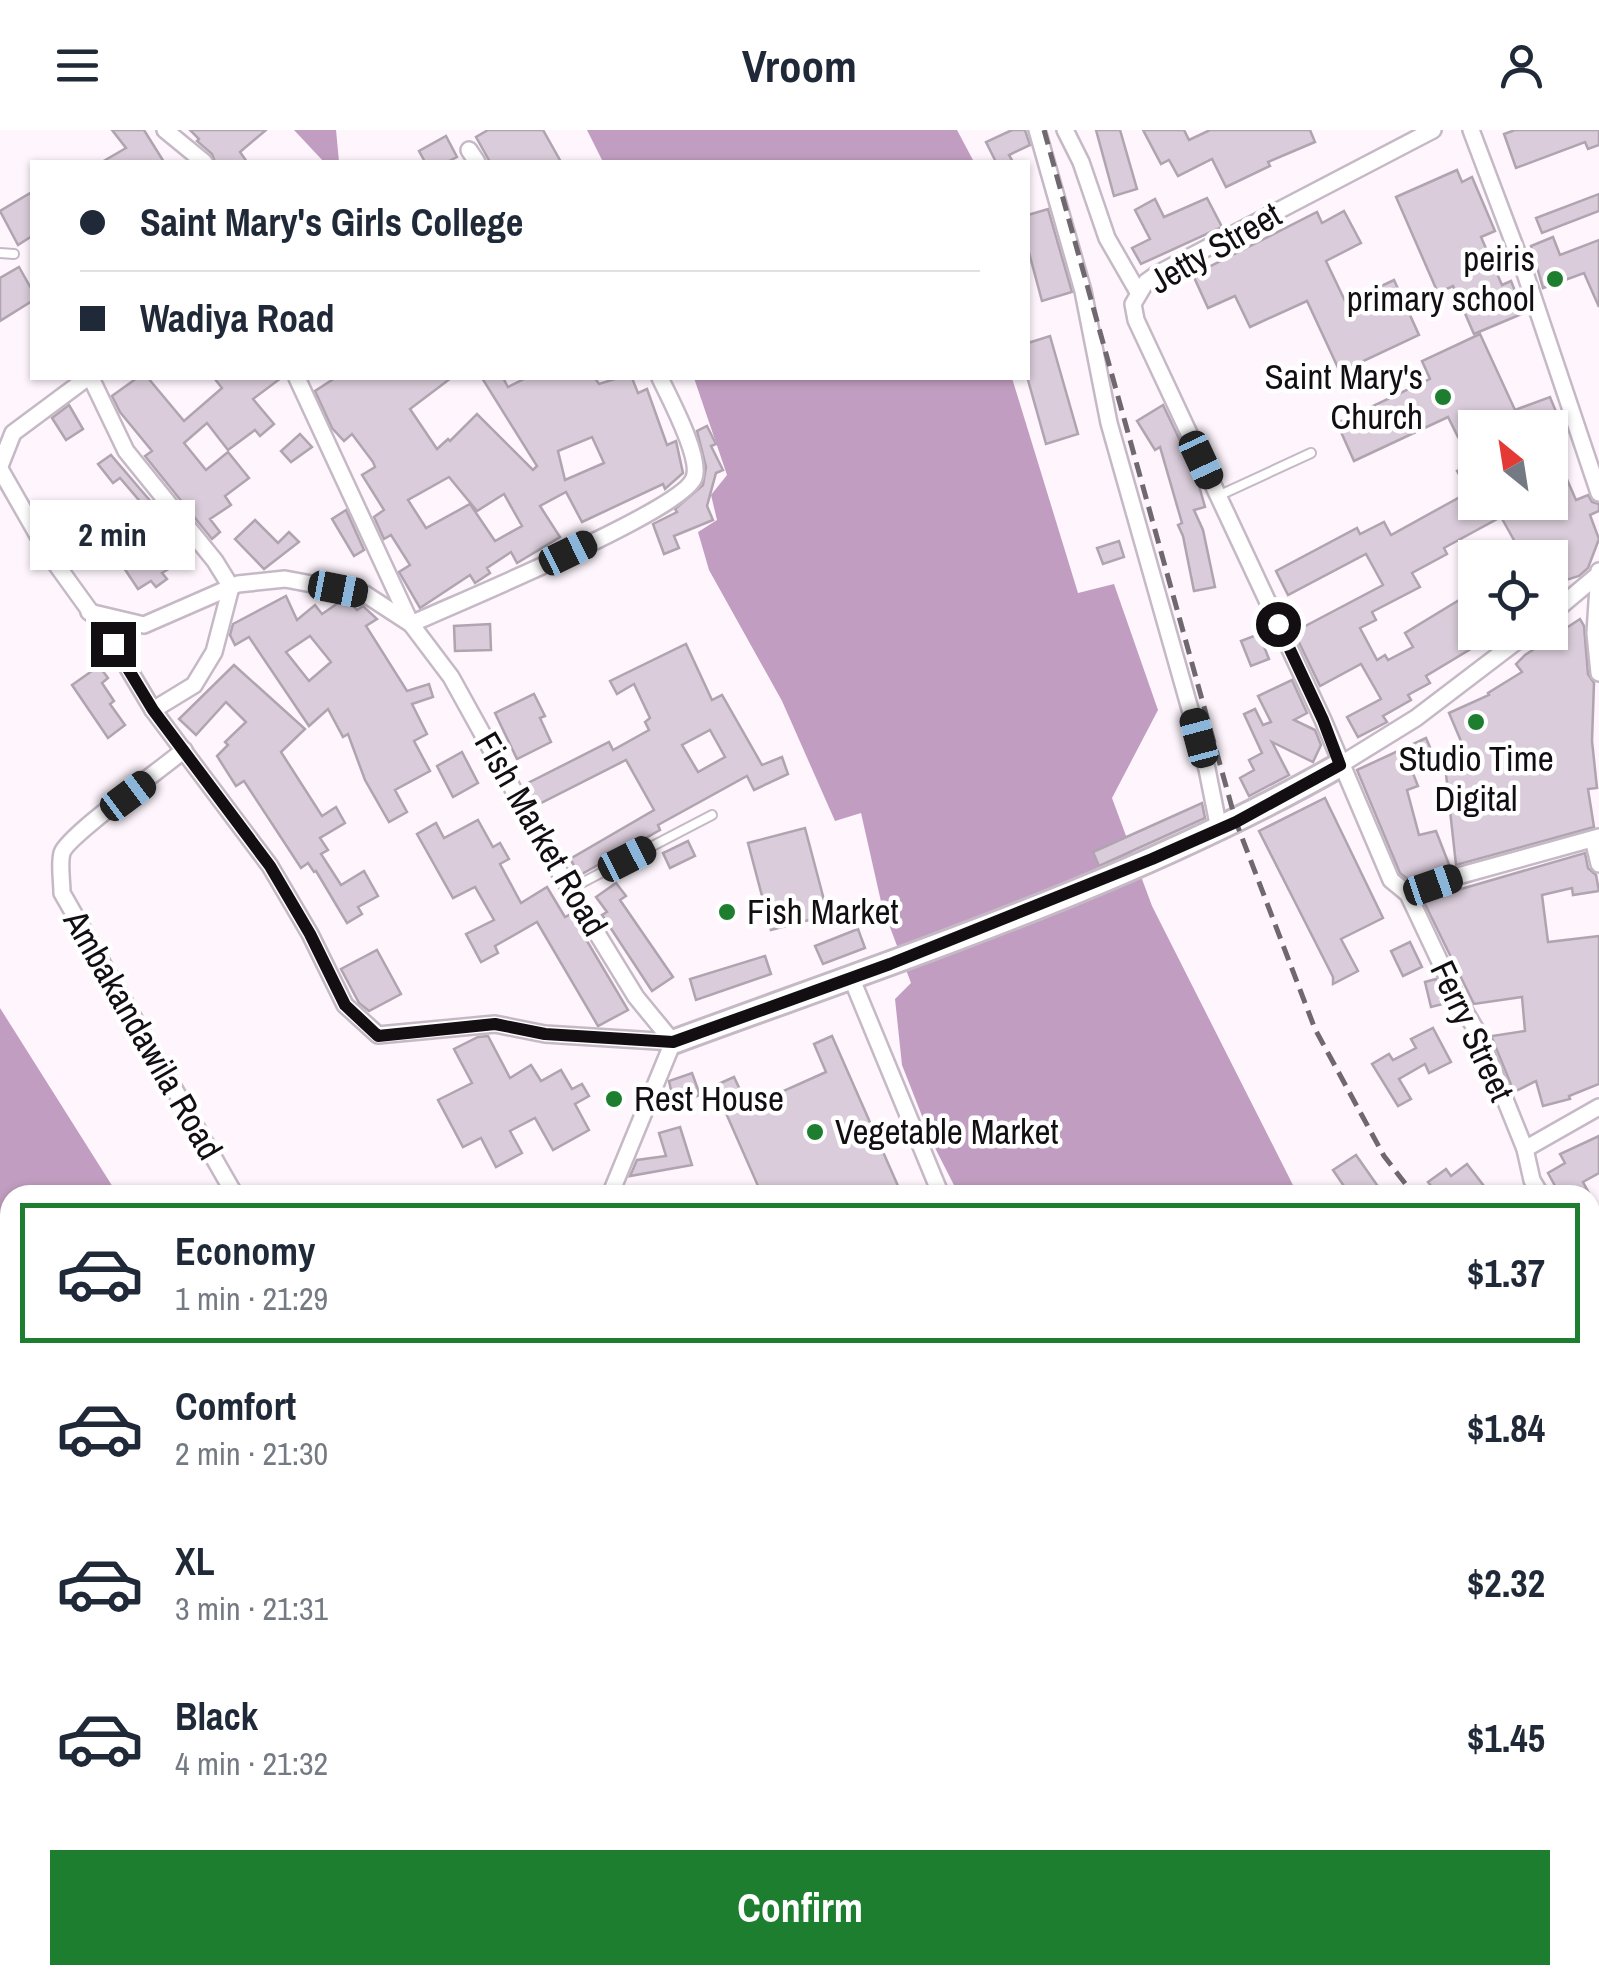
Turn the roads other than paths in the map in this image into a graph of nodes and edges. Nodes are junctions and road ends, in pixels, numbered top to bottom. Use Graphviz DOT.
graph roads {
  1 [pos="166,130"];
  2 [pos="1037,130"];
  3 [pos="1065,130"];
  4 [pos="1434,130"];
  5 [pos="1472,130"];
  6 [pos="202,160"];
  7 [pos="0,253"];
  8 [pos="14,254"];
  9 [pos="1138,292"];
  10 [pos="86,380"];
  11 [pos="90,380"];
  12 [pos="298,380"];
  13 [pos="661,380"];
  14 [pos="1311,452"];
  15 [pos="0,468"];
  16 [pos="1599,493"];
  17 [pos="1218,496"];
  18 [pos="1598,575"];
  19 [pos="231,587"];
  20 [pos="1568,600"];
  21 [pos="89,612"];
  22 [pos="410,624"];
  23 [pos="1505,650"];
  24 [pos="1599,672"];
  25 [pos="153,710"];
  26 [pos="184,750"];
  27 [pos="1340,765"];
  28 [pos="712,814"];
  29 [pos="1219,830"];
  30 [pos="1596,838"];
  31 [pos="1599,864"];
  32 [pos="570,889"];
  33 [pos="1408,894"];
  34 [pos="851,976"];
  35 [pos="673,1042"];
  36 [pos="1599,1107"];
  37 [pos="1525,1149"];
  38 [pos="229,1185"];
  39 [pos="614,1185"];
  40 [pos="937,1185"];
  41 [pos="1535,1185"];
  1 -- 6 [label="street"];
  2 -- 29 [label="street"];
  3 -- 9 [label="street"];
  4 -- 9 [label="street, Jetty Street"];
  5 -- 16 [label="street"];
  7 -- 8 [label="lane"];
  9 -- 17 [label="street, Jetty Street"];
  10 -- 15 [label="street"];
  11 -- 19 [label="street"];
  12 -- 22 [label="street"];
  13 -- 22 [label="street"];
  14 -- 17 [label="lane"];
  15 -- 21 [label="street"];
  17 -- 27 [label="street, Jetty Street"];
  18 -- 20 [label="street"];
  18 -- 24 [label="street"];
  19 -- 21 [label="street"];
  19 -- 22 [label="street"];
  19 -- 25 [label="street"];
  21 -- 25 [label="street"];
  22 -- 32 [label="street, Fish Market Road"];
  23 -- 27 [label="street"];
  25 -- 26 [label="street"];
  26 -- 35 [label="street"];
  26 -- 38 [label="street, Ambakandawila Road"];
  27 -- 29 [label="street"];
  27 -- 33 [label="street, Ferry Street"];
  28 -- 32 [label="lane"];
  29 -- 34 [label="street"];
  30 -- 31 [label="street"];
  30 -- 33 [label="street"];
  32 -- 35 [label="street, Fish Market Road"];
  33 -- 37 [label="street, Ferry Street"];
  34 -- 35 [label="street"];
  34 -- 40 [label="street"];
  35 -- 39 [label="street"];
  36 -- 37 [label="street"];
  37 -- 41 [label="street, Ferry Street"];
}
